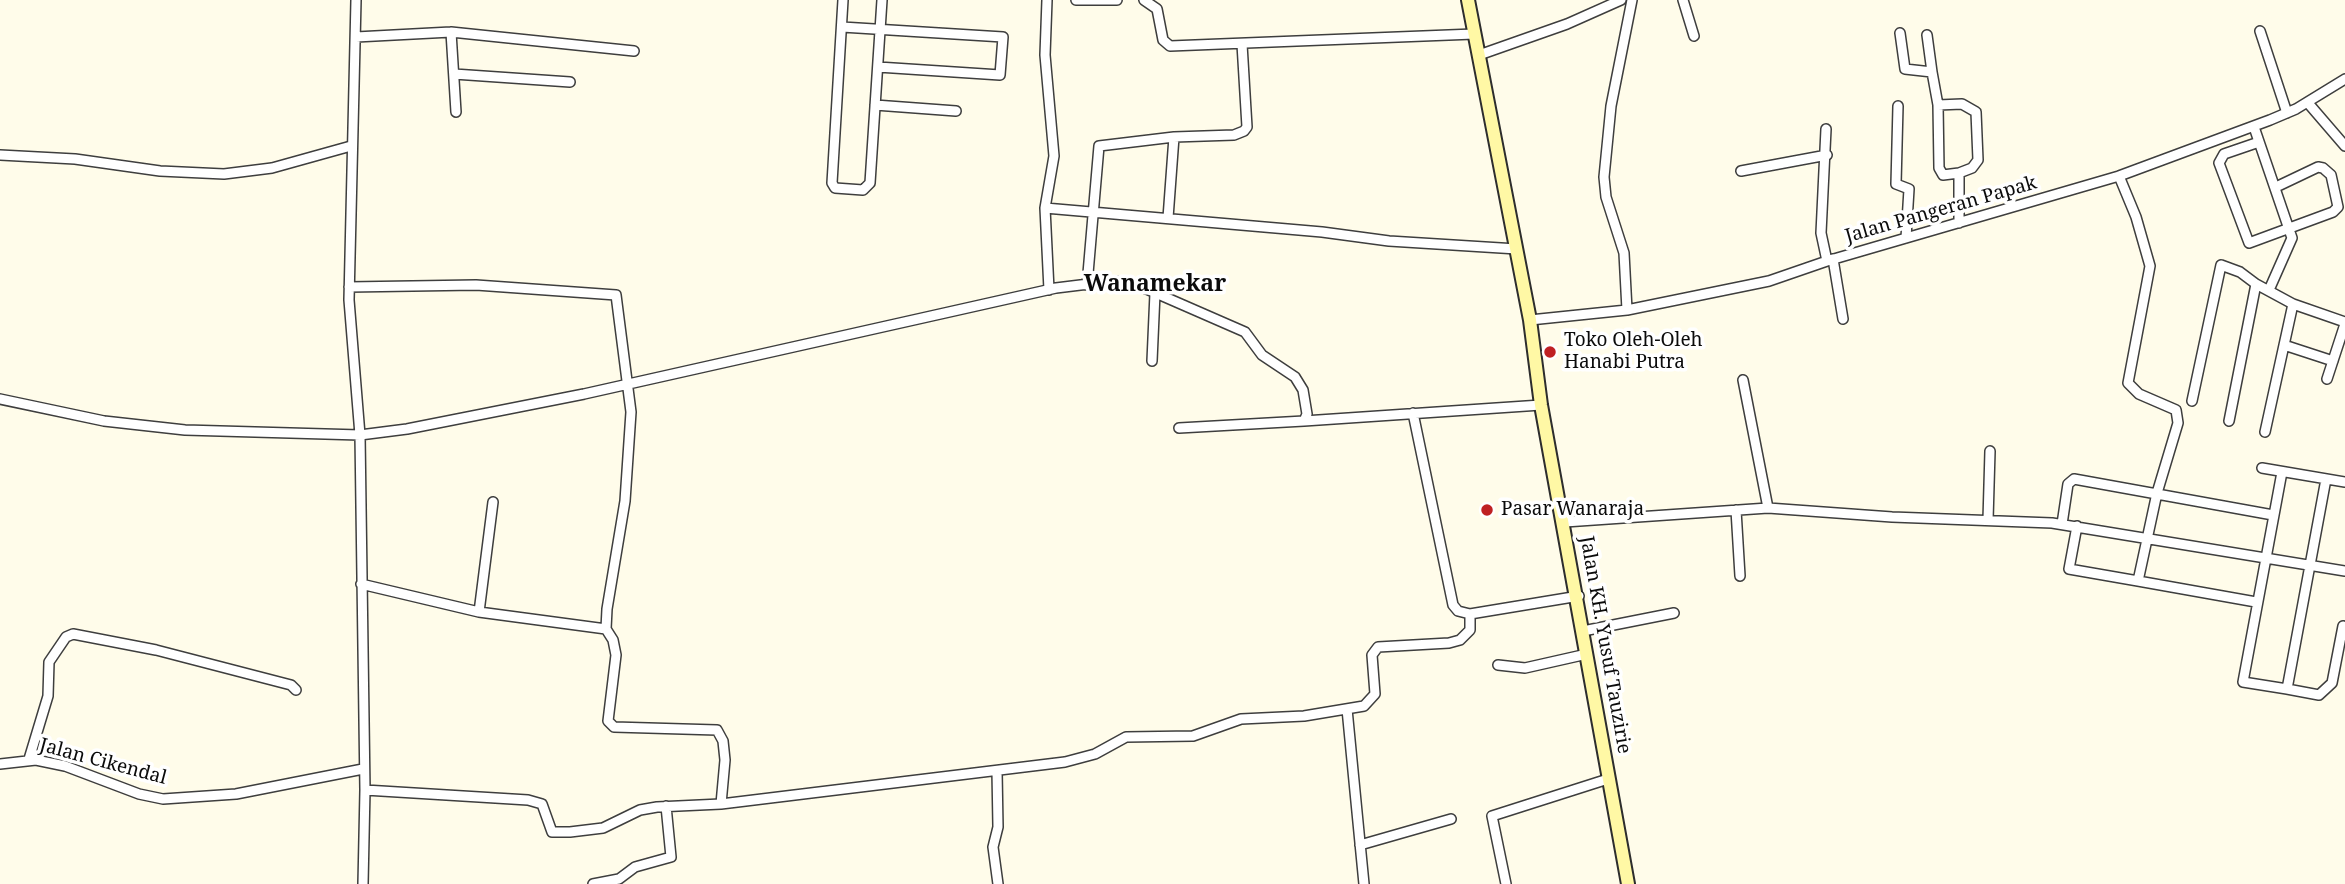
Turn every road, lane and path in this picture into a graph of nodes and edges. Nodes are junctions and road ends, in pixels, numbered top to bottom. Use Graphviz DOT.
graph roads {
  1 [pos="356,0"];
  2 [pos="843,0"];
  3 [pos="882,0"];
  4 [pos="1047,0"];
  5 [pos="1076,0"];
  6 [pos="1117,0"];
  7 [pos="1144,0"];
  8 [pos="1468,0"];
  9 [pos="1621,0"];
  10 [pos="1632,0"];
  11 [pos="1684,0"];
  12 [pos="842,27"];
  13 [pos="880,29"];
  14 [pos="2260,31"];
  15 [pos="451,32"];
  16 [pos="1900,33"];
  17 [pos="1474,34"];
  18 [pos="1927,35"];
  19 [pos="1695,36"];
  20 [pos="356,37"];
  21 [pos="1242,44"];
  22 [pos="634,51"];
  23 [pos="1479,55"];
  24 [pos="878,67"];
  25 [pos="1932,72"];
  26 [pos="454,74"];
  27 [pos="2345,79"];
  28 [pos="570,82"];
  29 [pos="2308,103"];
  30 [pos="1938,104"];
  31 [pos="875,106"];
  32 [pos="1898,106"];
  33 [pos="956,111"];
  34 [pos="456,112"];
  35 [pos="2287,113"];
  36 [pos="2254,127"];
  37 [pos="1826,129"];
  38 [pos="1174,137"];
  39 [pos="2259,142"];
  40 [pos="351,146"];
  41 [pos="2345,146"];
  42 [pos="0,155"];
  43 [pos="1827,155"];
  44 [pos="1741,171"];
  45 [pos="1959,173"];
  46 [pos="2119,176"];
  47 [pos="2276,187"];
  48 [pos="1045,208"];
  49 [pos="1092,212"];
  50 [pos="1168,218"];
  51 [pos="1959,223"];
  52 [pos="2289,228"];
  53 [pos="1906,238"];
  54 [pos="1517,249"];
  55 [pos="1830,260"];
  56 [pos="2256,284"];
  57 [pos="1087,285"];
  58 [pos="349,287"];
  59 [pos="1049,290"];
  60 [pos="2269,290"];
  61 [pos="1155,293"];
  62 [pos="2293,304"];
  63 [pos="1627,310"];
  64 [pos="1843,319"];
  65 [pos="1530,320"];
  66 [pos="2345,323"];
  67 [pos="2284,345"];
  68 [pos="1152,361"];
  69 [pos="2333,361"];
  70 [pos="2327,379"];
  71 [pos="1743,380"];
  72 [pos="626,383"];
  73 [pos="0,399"];
  74 [pos="2192,401"];
  75 [pos="1541,405"];
  76 [pos="1413,413"];
  77 [pos="1304,421"];
  78 [pos="2229,421"];
  79 [pos="1179,428"];
  80 [pos="2265,432"];
  81 [pos="360,435"];
  82 [pos="1990,451"];
  83 [pos="2262,468"];
  84 [pos="2282,472"];
  85 [pos="2326,480"];
  86 [pos="2345,482"];
  87 [pos="2157,494"];
  88 [pos="493,502"];
  89 [pos="1768,508"];
  90 [pos="1736,510"];
  91 [pos="2273,514"];
  92 [pos="1988,520"];
  93 [pos="1565,522"];
  94 [pos="2062,524"];
  95 [pos="2077,526"];
  96 [pos="2148,536"];
  97 [pos="2265,557"];
  98 [pos="2311,564"];
  99 [pos="2345,571"];
  100 [pos="1740,576"];
  101 [pos="2137,581"];
  102 [pos="360,584"];
  103 [pos="1578,596"];
  104 [pos="2256,602"];
  105 [pos="479,612"];
  106 [pos="1674,613"];
  107 [pos="1470,614"];
  108 [pos="2344,623"];
  109 [pos="606,629"];
  110 [pos="1583,631"];
  111 [pos="1587,654"];
  112 [pos="1498,665"];
  113 [pos="2287,689"];
  114 [pos="296,690"];
  115 [pos="1347,709"];
  116 [pos="29,759"];
  117 [pos="0,764"];
  118 [pos="363,769"];
  119 [pos="997,771"];
  120 [pos="1608,779"];
  121 [pos="365,790"];
  122 [pos="721,804"];
  123 [pos="666,806"];
  124 [pos="1451,819"];
  125 [pos="1360,845"];
  126 [pos="363,884"];
  127 [pos="593,884"];
  128 [pos="998,884"];
  129 [pos="1363,884"];
  130 [pos="1506,884"];
  131 [pos="1628,884"];
  1 -- 20 [label="street"];
  2 -- 12 [label="street"];
  3 -- 13 [label="street"];
  4 -- 48 [label="street"];
  5 -- 6 [label="street"];
  7 -- 21 [label="street"];
  8 -- 17 [label="main road, Jalan KH. Yusuf Tauzirie"];
  9 -- 23 [label="street"];
  10 -- 63 [label="street"];
  11 -- 19 [label="street"];
  12 -- 13 [label="street"];
  12 -- 31 [label="street"];
  13 -- 24 [label="street"];
  13 -- 24 [label="street"];
  14 -- 35 [label="street"];
  15 -- 20 [label="street"];
  15 -- 22 [label="street"];
  15 -- 26 [label="street"];
  16 -- 25 [label="street"];
  17 -- 21 [label="street"];
  17 -- 23 [label="main road, Jalan KH. Yusuf Tauzirie"];
  18 -- 25 [label="street"];
  20 -- 40 [label="street"];
  21 -- 38 [label="street"];
  23 -- 54 [label="main road, Jalan KH. Yusuf Tauzirie"];
  24 -- 31 [label="street"];
  25 -- 30 [label="street"];
  26 -- 28 [label="street"];
  26 -- 34 [label="street"];
  27 -- 29 [label="street, Jalan Pangeran Papak"];
  29 -- 35 [label="street, Jalan Pangeran Papak"];
  29 -- 41 [label="street"];
  30 -- 45 [label="street"];
  30 -- 45 [label="street"];
  31 -- 33 [label="street"];
  32 -- 53 [label="street"];
  35 -- 36 [label="street, Jalan Pangeran Papak"];
  36 -- 39 [label="street"];
  36 -- 46 [label="street, Jalan Pangeran Papak"];
  37 -- 43 [label="street"];
  38 -- 49 [label="street"];
  38 -- 50 [label="street"];
  39 -- 47 [label="street"];
  39 -- 52 [label="street"];
  40 -- 42 [label="street"];
  40 -- 58 [label="street"];
  43 -- 44 [label="street"];
  43 -- 55 [label="street"];
  45 -- 51 [label="street"];
  46 -- 51 [label="street, Jalan Pangeran Papak"];
  46 -- 87 [label="street"];
  47 -- 52 [label="street"];
  47 -- 52 [label="street"];
  48 -- 49 [label="street"];
  48 -- 59 [label="street"];
  49 -- 50 [label="street"];
  49 -- 57 [label="street"];
  50 -- 54 [label="street"];
  51 -- 53 [label="street, Jalan Pangeran Papak"];
  52 -- 60 [label="street"];
  53 -- 55 [label="street, Jalan Pangeran Papak"];
  54 -- 65 [label="main road, Jalan KH. Yusuf Tauzirie"];
  55 -- 63 [label="street, Jalan Pangeran Papak"];
  55 -- 64 [label="street"];
  56 -- 60 [label="street"];
  56 -- 74 [label="street"];
  56 -- 78 [label="street"];
  57 -- 59 [label="street"];
  57 -- 61 [label="street"];
  58 -- 72 [label="street"];
  58 -- 81 [label="street"];
  59 -- 72 [label="street"];
  60 -- 62 [label="street"];
  61 -- 68 [label="street"];
  61 -- 77 [label="street"];
  62 -- 66 [label="street"];
  62 -- 67 [label="street"];
  63 -- 65 [label="street, Jalan Pangeran Papak"];
  65 -- 75 [label="main road, Jalan KH. Yusuf Tauzirie"];
  66 -- 69 [label="street"];
  67 -- 69 [label="street"];
  67 -- 80 [label="street"];
  69 -- 70 [label="street"];
  71 -- 89 [label="street"];
  72 -- 81 [label="street"];
  72 -- 109 [label="street"];
  73 -- 81 [label="street"];
  75 -- 76 [label="street"];
  75 -- 93 [label="main road, Jalan KH. Yusuf Tauzirie"];
  76 -- 77 [label="street"];
  76 -- 107 [label="street"];
  77 -- 79 [label="street"];
  81 -- 102 [label="street"];
  82 -- 92 [label="street"];
  83 -- 84 [label="street"];
  84 -- 85 [label="street"];
  84 -- 91 [label="street"];
  85 -- 86 [label="street"];
  85 -- 98 [label="street"];
  87 -- 91 [label="street"];
  87 -- 94 [label="street"];
  87 -- 96 [label="street"];
  88 -- 105 [label="street"];
  89 -- 90 [label="street"];
  89 -- 92 [label="street"];
  90 -- 93 [label="street"];
  90 -- 100 [label="street"];
  91 -- 97 [label="street"];
  92 -- 94 [label="street"];
  93 -- 103 [label="main road, Jalan KH. Yusuf Tauzirie"];
  94 -- 95 [label="street"];
  95 -- 96 [label="street"];
  95 -- 101 [label="street"];
  96 -- 97 [label="street"];
  96 -- 101 [label="street"];
  97 -- 98 [label="street"];
  97 -- 104 [label="street"];
  98 -- 99 [label="street"];
  98 -- 113 [label="street"];
  101 -- 104 [label="street"];
  102 -- 105 [label="street"];
  102 -- 118 [label="street"];
  103 -- 107 [label="street"];
  103 -- 110 [label="main road, Jalan KH. Yusuf Tauzirie"];
  104 -- 113 [label="street"];
  105 -- 109 [label="street"];
  106 -- 110 [label="street"];
  107 -- 115 [label="street"];
  108 -- 113 [label="street"];
  109 -- 122 [label="street"];
  110 -- 111 [label="main road, Jalan KH. Yusuf Tauzirie"];
  111 -- 112 [label="street"];
  111 -- 120 [label="main road, Jalan KH. Yusuf Tauzirie"];
  114 -- 116 [label="street"];
  115 -- 119 [label="street"];
  115 -- 125 [label="street"];
  116 -- 117 [label="street, Jalan Cikendal"];
  116 -- 118 [label="street, Jalan Cikendal"];
  118 -- 121 [label="street"];
  119 -- 122 [label="street"];
  119 -- 128 [label="street"];
  120 -- 130 [label="street"];
  120 -- 131 [label="main road, Jalan KH. Yusuf Tauzirie"];
  121 -- 123 [label="street"];
  121 -- 126 [label="street"];
  122 -- 123 [label="street"];
  123 -- 127 [label="street"];
  124 -- 125 [label="street"];
  125 -- 129 [label="street"];
}
